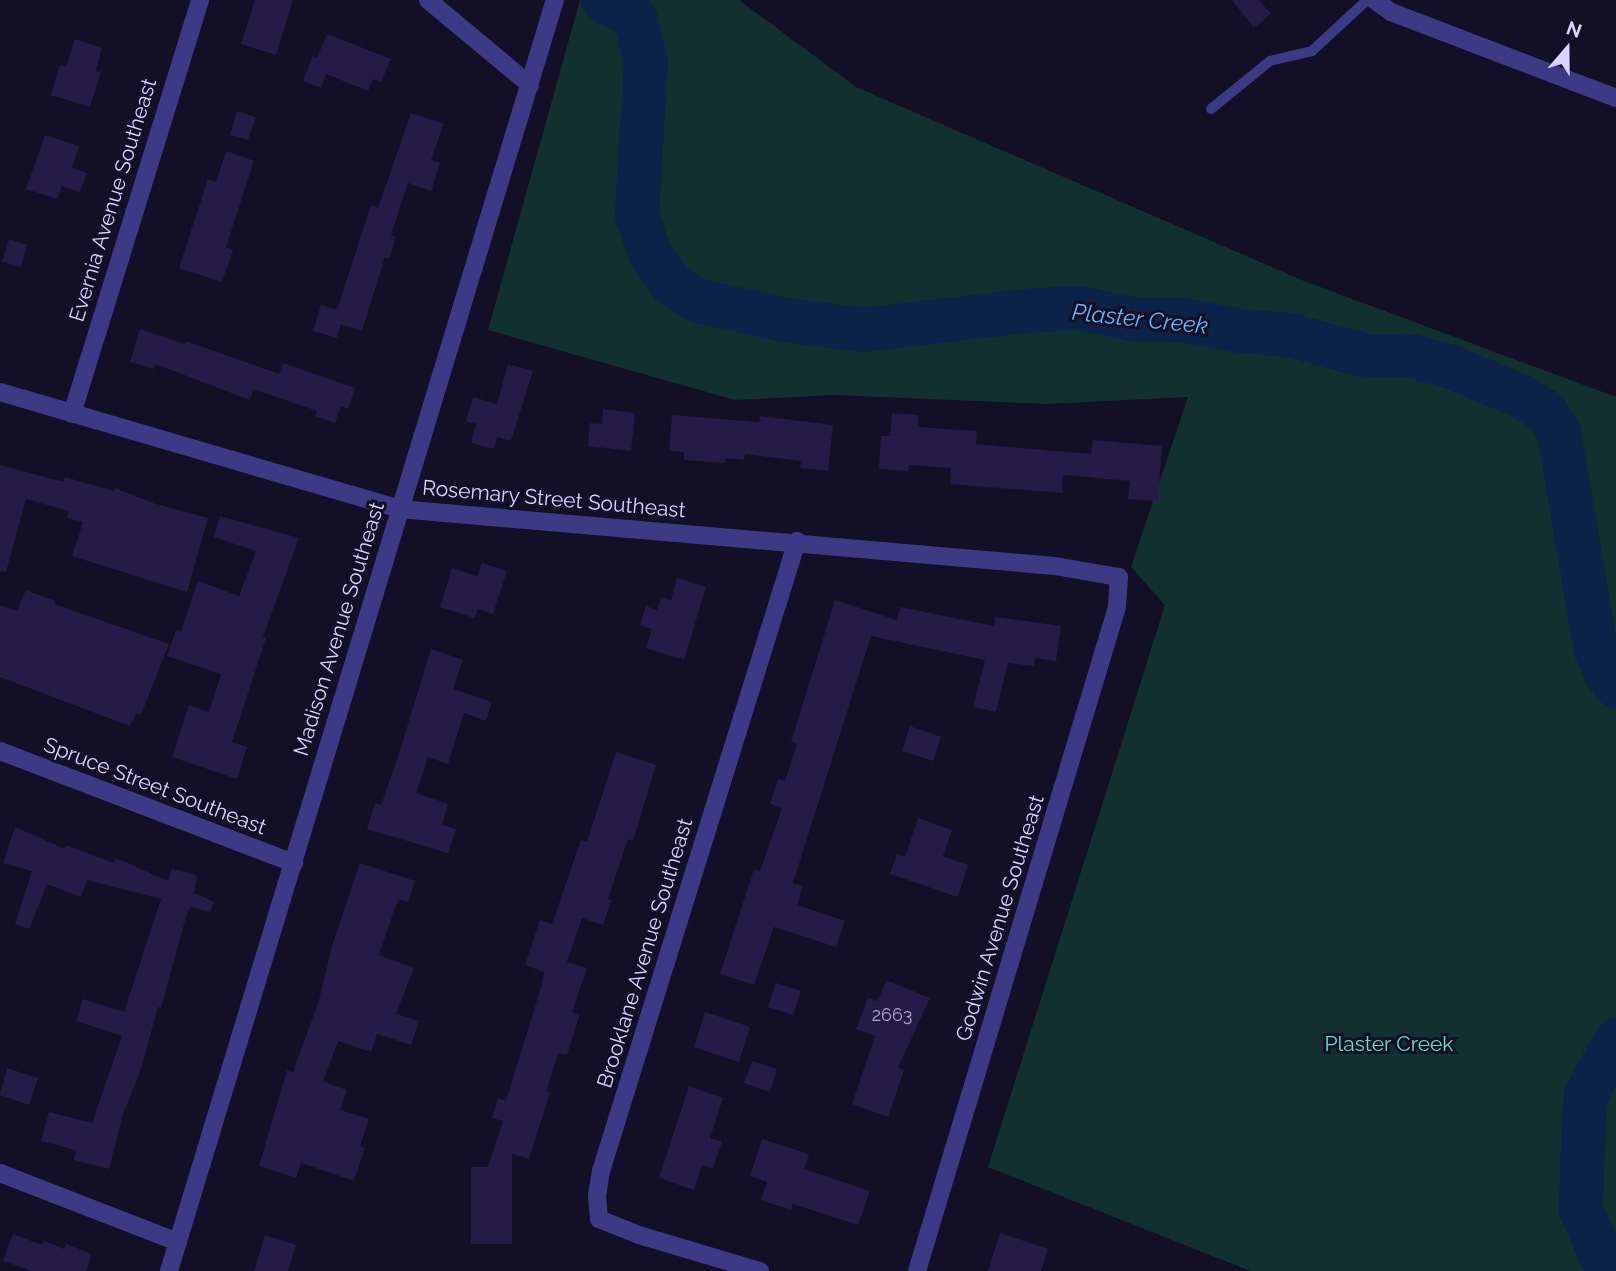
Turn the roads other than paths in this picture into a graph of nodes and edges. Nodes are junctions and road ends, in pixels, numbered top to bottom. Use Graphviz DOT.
graph roads {
  1 [pos="200,0"];
  2 [pos="428,0"];
  3 [pos="555,0"];
  4 [pos="1367,0"];
  5 [pos="1374,0"];
  6 [pos="530,85"];
  7 [pos="1616,98"];
  8 [pos="1211,109"];
  9 [pos="0,392"];
  10 [pos="72,414"];
  11 [pos="399,509"];
  12 [pos="797,541"];
  13 [pos="1119,577"];
  14 [pos="0,751"];
  15 [pos="294,863"];
  16 [pos="0,1173"];
  17 [pos="178,1242"];
  18 [pos="169,1271"];
  19 [pos="760,1271"];
  20 [pos="917,1271"];
  1 -- 10 [label="street, Evernia Avenue Southeast"];
  2 -- 6 [label="street"];
  3 -- 6 [label="street, Madison Avenue Southeast"];
  4 -- 8 [label="lane"];
  5 -- 7 [label="street"];
  6 -- 11 [label="street, Madison Avenue Southeast"];
  9 -- 10 [label="street, Rosemary Street Southeast"];
  10 -- 11 [label="street, Rosemary Street Southeast"];
  11 -- 12 [label="street, Rosemary Street Southeast"];
  11 -- 15 [label="street, Madison Avenue Southeast"];
  12 -- 13 [label="street, Rosemary Street Southeast"];
  12 -- 19 [label="street, Brooklane Avenue Southeast"];
  13 -- 20 [label="street, Godwin Avenue Southeast"];
  14 -- 15 [label="street, Spruce Street Southeast"];
  15 -- 17 [label="street, Madison Avenue Southeast"];
  16 -- 17 [label="street"];
  17 -- 18 [label="street, Madison Avenue Southeast"];
}
